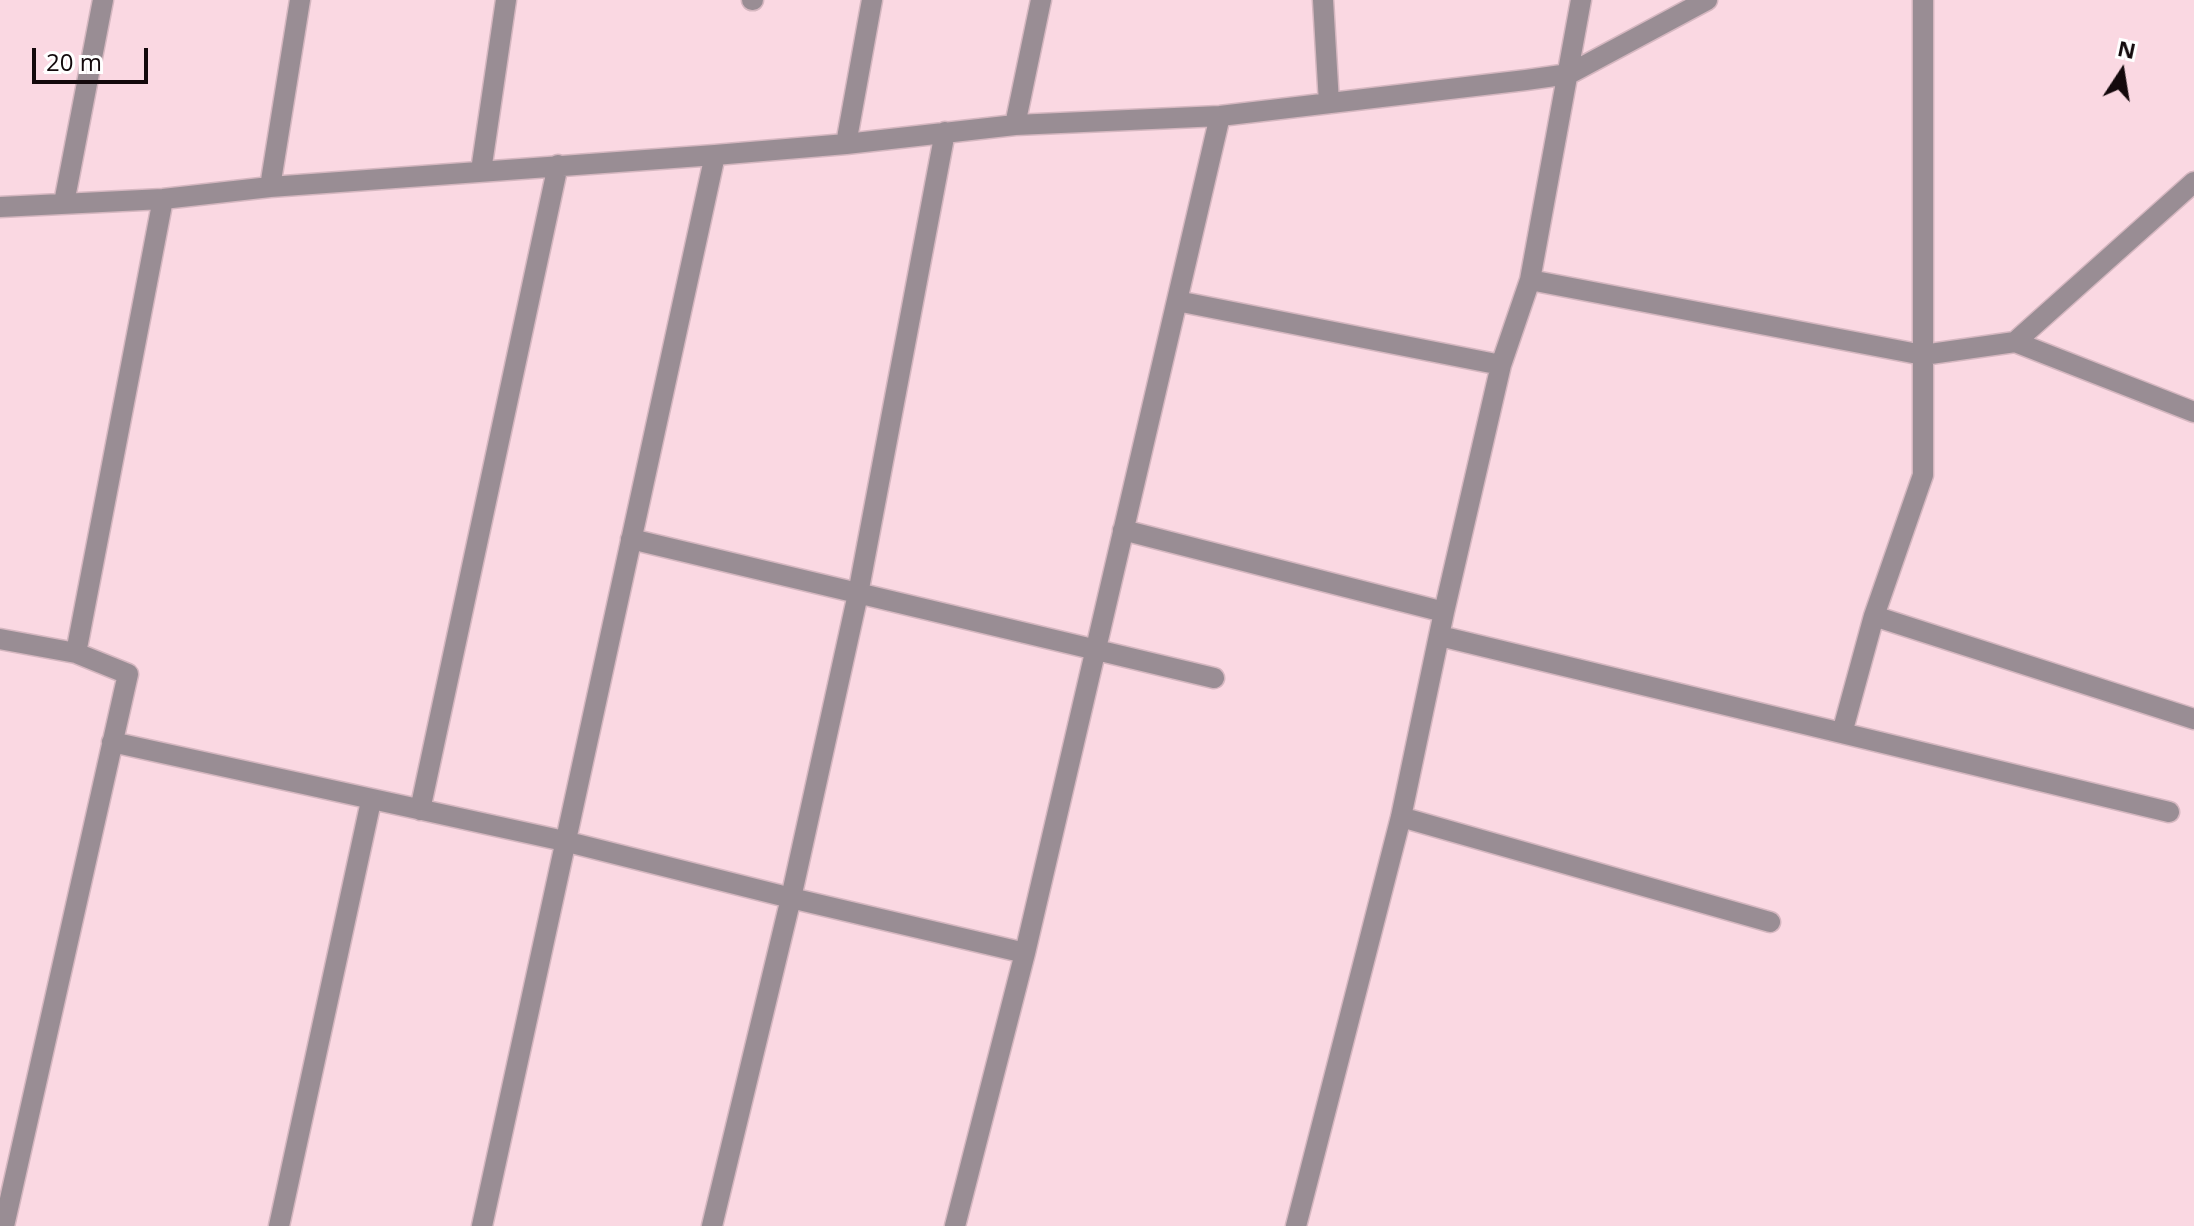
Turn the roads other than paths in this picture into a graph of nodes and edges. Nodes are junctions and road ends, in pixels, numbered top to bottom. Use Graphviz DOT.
graph roads {
  1 [pos="103,0"];
  2 [pos="300,0"];
  3 [pos="506,0"];
  4 [pos="872,0"];
  5 [pos="1041,0"];
  6 [pos="1323,0"];
  7 [pos="1581,0"];
  8 [pos="1707,0"];
  9 [pos="1923,0"];
  10 [pos="1569,74"];
  11 [pos="1329,103"];
  12 [pos="1220,116"];
  13 [pos="1015,125"];
  14 [pos="945,132"];
  15 [pos="846,144"];
  16 [pos="715,155"];
  17 [pos="558,165"];
  18 [pos="481,171"];
  19 [pos="2194,182"];
  20 [pos="270,187"];
  21 [pos="163,199"];
  22 [pos="64,203"];
  23 [pos="0,207"];
  24 [pos="1530,280"];
  25 [pos="1177,301"];
  26 [pos="2015,342"];
  27 [pos="1923,355"];
  28 [pos="1501,365"];
  29 [pos="2194,412"];
  30 [pos="1123,530"];
  31 [pos="631,539"];
  32 [pos="858,594"];
  33 [pos="1444,612"];
  34 [pos="1874,616"];
  35 [pos="1440,636"];
  36 [pos="0,639"];
  37 [pos="1095,650"];
  38 [pos="76,653"];
  39 [pos="1214,678"];
  40 [pos="2194,719"];
  41 [pos="1842,733"];
  42 [pos="112,742"];
  43 [pos="371,801"];
  44 [pos="420,810"];
  45 [pos="2169,812"];
  46 [pos="1401,817"];
  47 [pos="564,841"];
  48 [pos="791,898"];
  49 [pos="1770,922"];
  50 [pos="1025,953"];
  51 [pos="4,1226"];
  52 [pos="279,1226"];
  53 [pos="482,1226"];
  54 [pos="712,1226"];
  55 [pos="955,1226"];
  56 [pos="1296,1226"];
  1 -- 22 [label="street"];
  2 -- 20 [label="street"];
  3 -- 18 [label="street"];
  4 -- 15 [label="street"];
  5 -- 13 [label="street"];
  6 -- 11 [label="street"];
  7 -- 10 [label="street"];
  8 -- 10 [label="street"];
  9 -- 27 [label="street"];
  10 -- 11 [label="street"];
  10 -- 24 [label="street"];
  11 -- 12 [label="street"];
  12 -- 13 [label="street"];
  12 -- 25 [label="street"];
  13 -- 14 [label="street"];
  14 -- 15 [label="street"];
  14 -- 32 [label="street"];
  15 -- 16 [label="street"];
  16 -- 17 [label="street"];
  16 -- 31 [label="street"];
  17 -- 18 [label="street"];
  17 -- 44 [label="street"];
  18 -- 20 [label="street"];
  19 -- 26 [label="street"];
  20 -- 21 [label="street"];
  21 -- 22 [label="street"];
  21 -- 38 [label="street"];
  22 -- 23 [label="street"];
  24 -- 27 [label="street"];
  24 -- 28 [label="street"];
  25 -- 28 [label="street"];
  25 -- 30 [label="street"];
  26 -- 27 [label="street"];
  26 -- 29 [label="street"];
  27 -- 34 [label="street"];
  28 -- 33 [label="street"];
  30 -- 33 [label="street"];
  30 -- 37 [label="street"];
  31 -- 32 [label="street"];
  31 -- 47 [label="street"];
  32 -- 37 [label="street"];
  32 -- 48 [label="street"];
  33 -- 35 [label="street"];
  34 -- 40 [label="street"];
  34 -- 41 [label="street"];
  35 -- 41 [label="street"];
  35 -- 46 [label="street"];
  36 -- 38 [label="street"];
  37 -- 39 [label="street"];
  37 -- 50 [label="street"];
  38 -- 42 [label="street"];
  41 -- 45 [label="street"];
  42 -- 43 [label="street"];
  42 -- 51 [label="street"];
  43 -- 44 [label="street"];
  43 -- 52 [label="street"];
  44 -- 47 [label="street"];
  46 -- 49 [label="street"];
  46 -- 56 [label="street"];
  47 -- 48 [label="street"];
  47 -- 53 [label="street"];
  48 -- 50 [label="street"];
  48 -- 54 [label="street"];
  50 -- 55 [label="street"];
}
